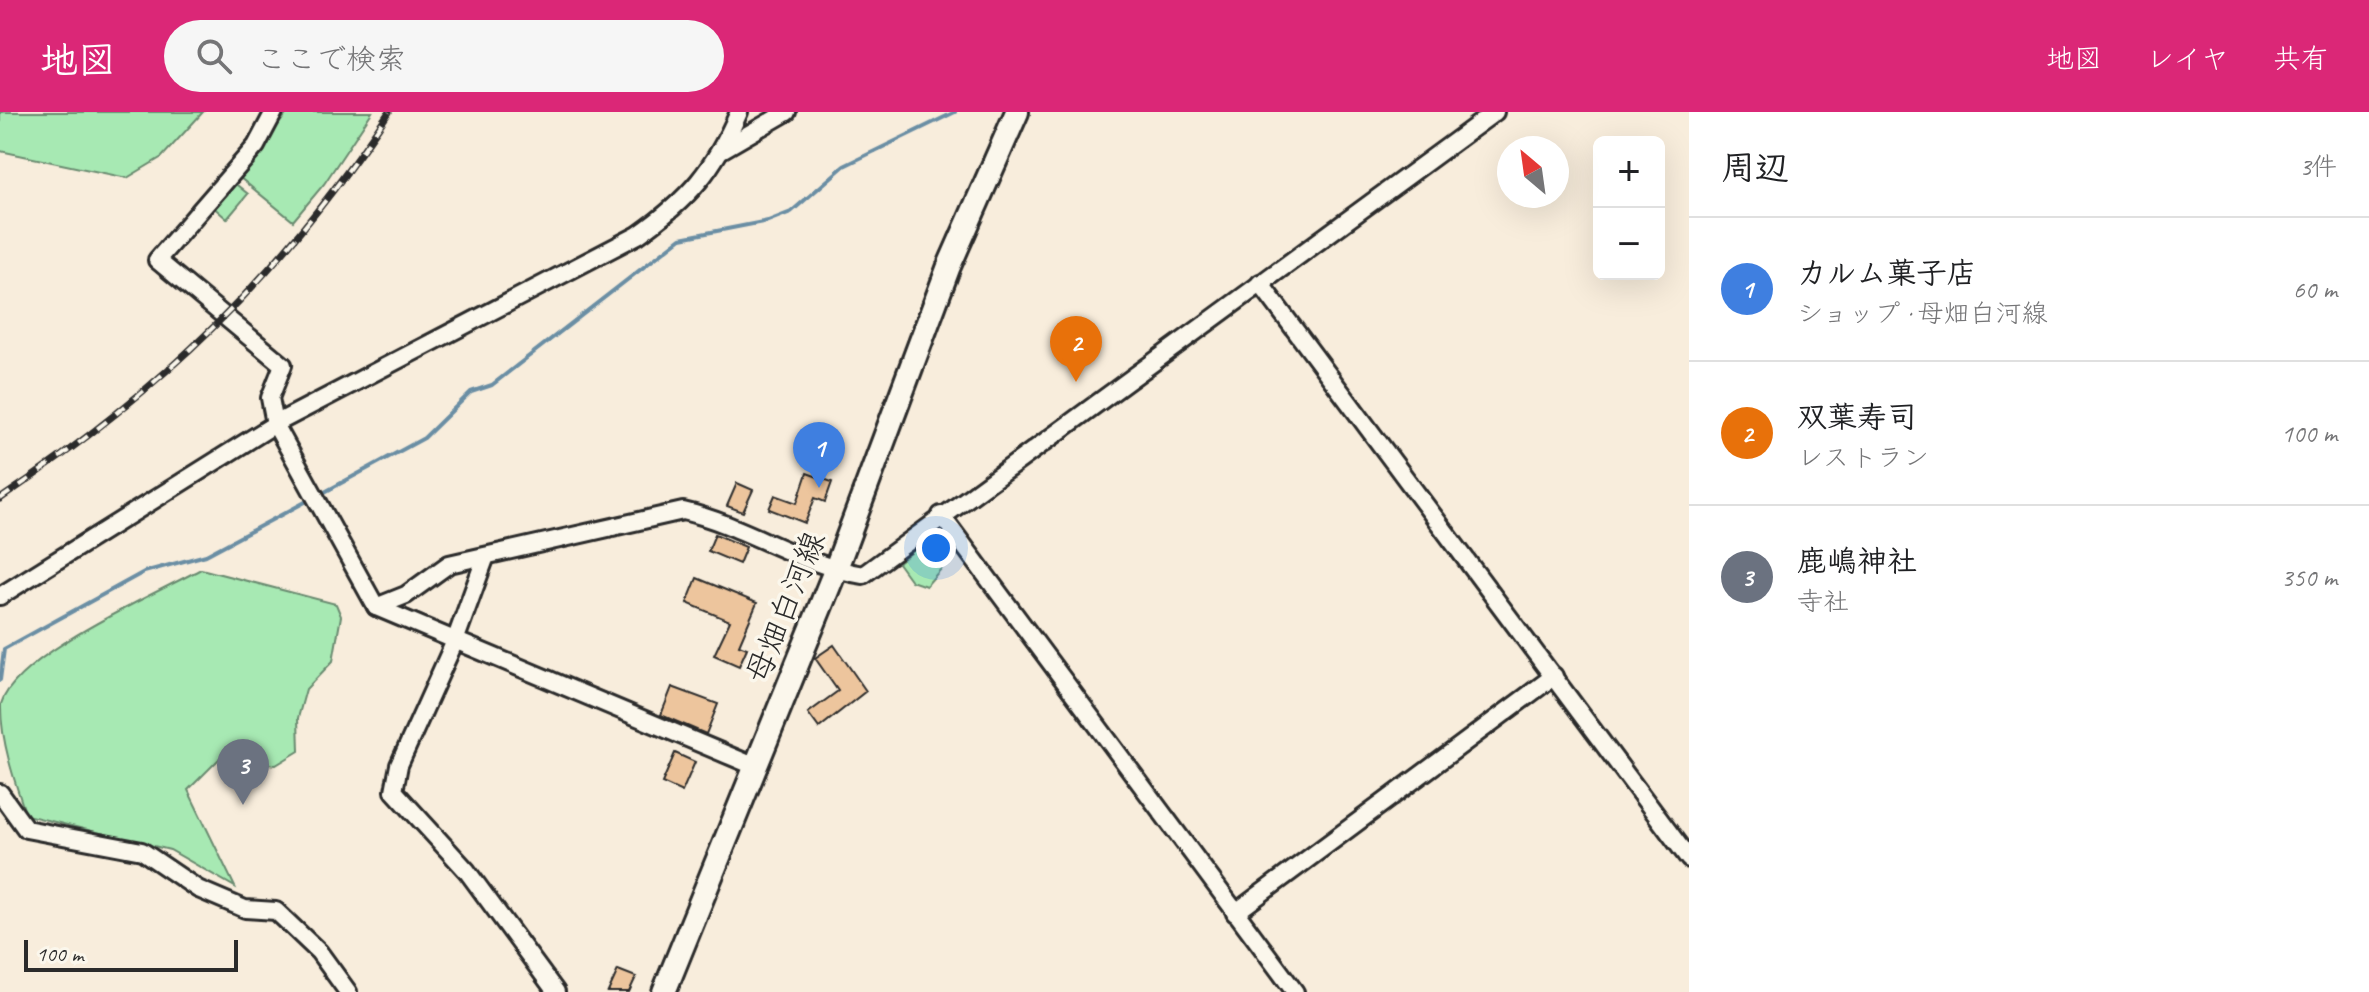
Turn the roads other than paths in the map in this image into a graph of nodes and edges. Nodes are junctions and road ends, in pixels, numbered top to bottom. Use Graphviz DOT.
graph roads {
  1 [pos="274,112"];
  2 [pos="739,112"];
  3 [pos="787,112"];
  4 [pos="1017,112"];
  5 [pos="1495,112"];
  6 [pos="723,149"];
  7 [pos="1260,283"];
  8 [pos="275,424"];
  9 [pos="941,515"];
  10 [pos="486,556"];
  11 [pos="835,571"];
  12 [pos="0,596"];
  13 [pos="376,607"];
  14 [pos="455,641"];
  15 [pos="1554,676"];
  16 [pos="754,766"];
  17 [pos="0,793"];
  18 [pos="1689,859"];
  19 [pos="1235,913"];
  20 [pos="348,992"];
  21 [pos="556,992"];
  22 [pos="664,992"];
  23 [pos="1295,992"];
  1 -- 8 [label="street"];
  2 -- 6 [label="street"];
  3 -- 6 [label="street"];
  4 -- 11 [label="main road, 母畑白河線"];
  5 -- 7 [label="street"];
  6 -- 8 [label="street"];
  7 -- 9 [label="street"];
  7 -- 15 [label="street"];
  8 -- 12 [label="street"];
  8 -- 13 [label="street"];
  9 -- 11 [label="street"];
  9 -- 19 [label="street"];
  10 -- 11 [label="street"];
  10 -- 13 [label="street"];
  10 -- 14 [label="street"];
  11 -- 16 [label="main road, 母畑白河線"];
  13 -- 14 [label="street"];
  14 -- 16 [label="street"];
  14 -- 21 [label="street"];
  15 -- 18 [label="street"];
  15 -- 19 [label="street"];
  16 -- 22 [label="main road, 母畑白河線"];
  17 -- 20 [label="street"];
  19 -- 23 [label="street"];
}
